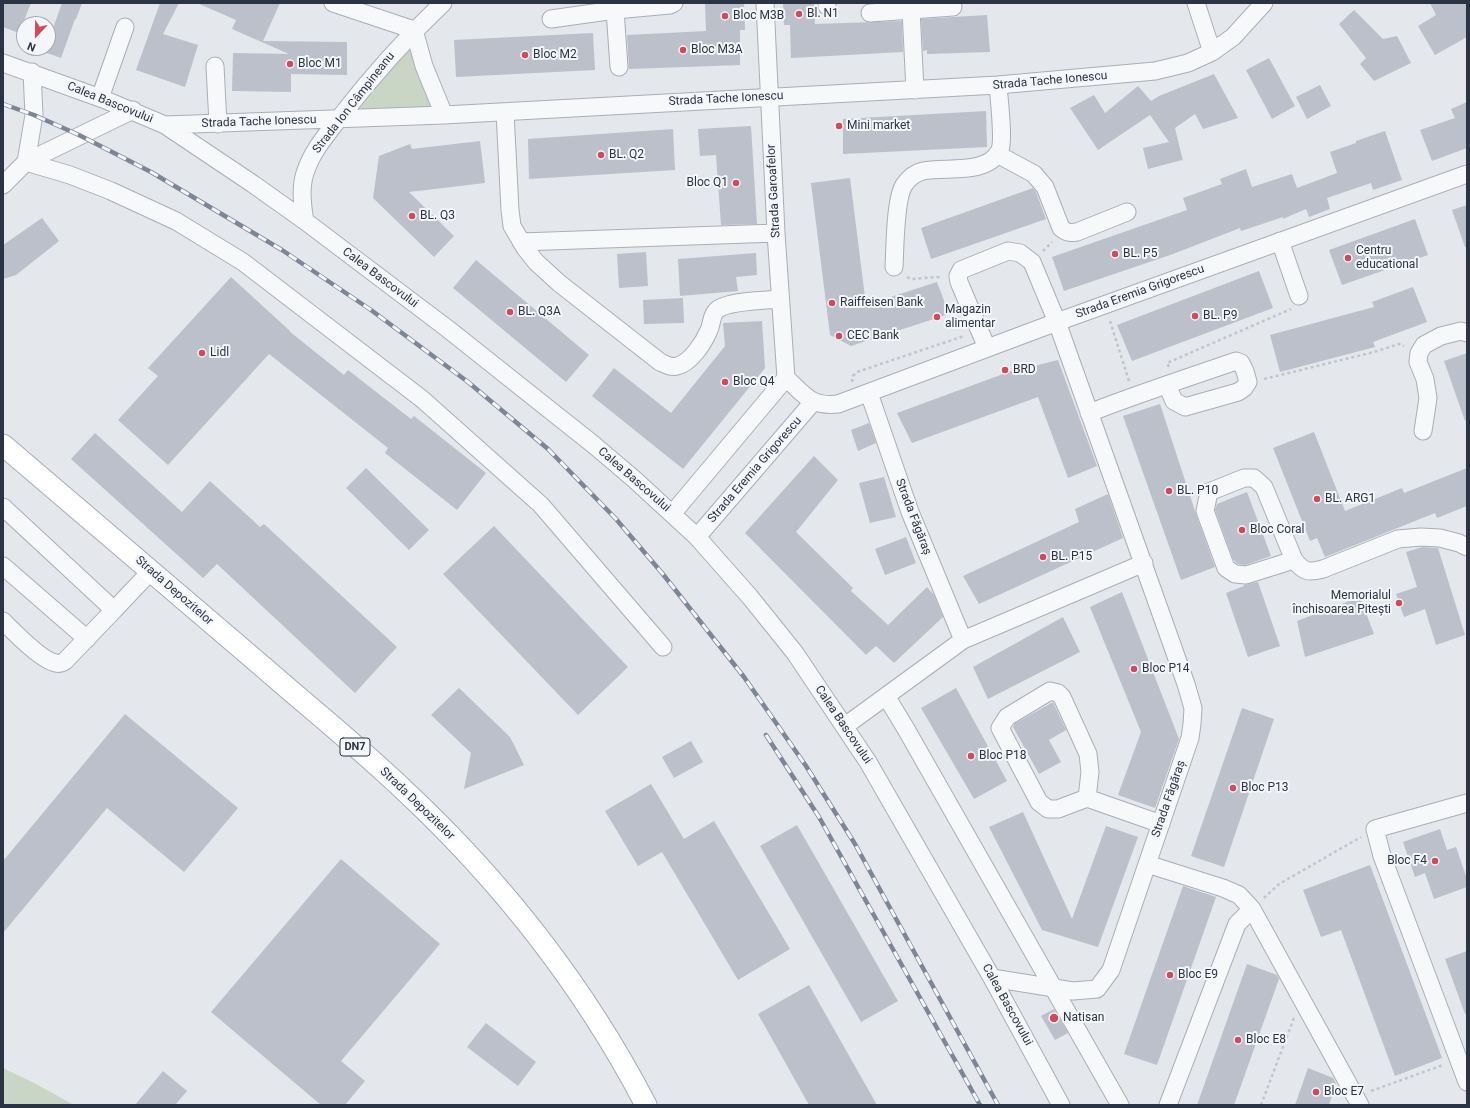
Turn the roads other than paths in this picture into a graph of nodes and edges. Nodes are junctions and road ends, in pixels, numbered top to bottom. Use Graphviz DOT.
graph roads {
  1 [pos="333,3"];
  2 [pos="443,3"];
  3 [pos="674,3"];
  4 [pos="765,3"];
  5 [pos="1196,3"];
  6 [pos="1264,3"];
  7 [pos="953,7"];
  8 [pos="615,10"];
  9 [pos="911,10"];
  10 [pos="870,13"];
  11 [pos="551,19"];
  12 [pos="125,26"];
  13 [pos="414,30"];
  14 [pos="1212,52"];
  15 [pos="3,63"];
  16 [pos="215,66"];
  17 [pos="619,67"];
  18 [pos="32,72"];
  19 [pos="998,85"];
  20 [pos="915,90"];
  21 [pos="769,97"];
  22 [pos="100,98"];
  23 [pos="133,110"];
  24 [pos="505,112"];
  25 [pos="444,115"];
  26 [pos="339,119"];
  27 [pos="164,124"];
  28 [pos="218,124"];
  29 [pos="997,154"];
  30 [pos="26,162"];
  31 [pos="1467,174"];
  32 [pos="3,185"];
  33 [pos="1127,212"];
  34 [pos="305,221"];
  35 [pos="776,233"];
  36 [pos="1280,241"];
  37 [pos="521,242"];
  38 [pos="894,267"];
  39 [pos="1299,296"];
  40 [pos="780,299"];
  41 [pos="1057,322"];
  42 [pos="1467,333"];
  43 [pos="987,348"];
  44 [pos="786,378"];
  45 [pos="1171,384"];
  46 [pos="862,395"];
  47 [pos="813,402"];
  48 [pos="1089,413"];
  49 [pos="1423,431"];
  50 [pos="3,445"];
  51 [pos="3,507"];
  52 [pos="672,514"];
  53 [pos="697,537"];
  54 [pos="1467,547"];
  55 [pos="1294,560"];
  56 [pos="1144,563"];
  57 [pos="3,566"];
  58 [pos="151,571"];
  59 [pos="114,610"];
  60 [pos="3,621"];
  61 [pos="87,639"];
  62 [pos="963,640"];
  63 [pos="663,647"];
  64 [pos="886,696"];
  65 [pos="845,726"];
  66 [pos="1087,798"];
  67 [pos="1467,803"];
  68 [pos="1161,824"];
  69 [pos="1147,864"];
  70 [pos="1252,909"];
  71 [pos="992,978"];
  72 [pos="1053,988"];
  73 [pos="1467,1082"];
  74 [pos="1357,1102"];
  75 [pos="646,1105"];
  76 [pos="1061,1105"];
  77 [pos="1120,1105"];
  78 [pos="1168,1105"];
  1 -- 13 [label="street"];
  2 -- 13 [label="street, Strada Ion Câmpineanu"];
  3 -- 8 [label="street"];
  4 -- 21 [label="street, Strada Garoafelor"];
  5 -- 14 [label="street"];
  6 -- 14 [label="street, Strada Tache Ionescu"];
  7 -- 9 [label="street"];
  8 -- 11 [label="street"];
  8 -- 17 [label="street"];
  9 -- 10 [label="street"];
  9 -- 20 [label="street"];
  12 -- 22 [label="street"];
  13 -- 25 [label="street"];
  13 -- 26 [label="street, Strada Ion Câmpineanu"];
  14 -- 19 [label="street, Strada Tache Ionescu"];
  15 -- 18 [label="street, Calea Bascovului"];
  16 -- 28 [label="street"];
  18 -- 22 [label="street, Calea Bascovului"];
  18 -- 30 [label="street"];
  19 -- 20 [label="street, Strada Tache Ionescu"];
  19 -- 29 [label="street"];
  20 -- 21 [label="street, Strada Tache Ionescu"];
  21 -- 24 [label="street, Strada Tache Ionescu"];
  21 -- 35 [label="street, Strada Garoafelor"];
  22 -- 23 [label="street, Calea Bascovului"];
  23 -- 27 [label="street, Calea Bascovului"];
  23 -- 30 [label="street"];
  24 -- 25 [label="street, Strada Tache Ionescu"];
  24 -- 37 [label="street"];
  25 -- 26 [label="street, Strada Tache Ionescu"];
  26 -- 28 [label="street, Strada Tache Ionescu"];
  26 -- 34 [label="street, Strada Ion Câmpineanu"];
  27 -- 28 [label="street, Strada Tache Ionescu"];
  27 -- 34 [label="street, Calea Bascovului"];
  29 -- 33 [label="street"];
  29 -- 38 [label="street"];
  30 -- 32 [label="street"];
  30 -- 63 [label="street"];
  31 -- 36 [label="street, Strada Eremia Grigorescu"];
  34 -- 52 [label="street, Calea Bascovului"];
  35 -- 37 [label="street"];
  35 -- 40 [label="street, Strada Garoafelor"];
  36 -- 39 [label="street"];
  36 -- 41 [label="street, Strada Eremia Grigorescu"];
  37 -- 40 [label="street"];
  40 -- 44 [label="street, Strada Garoafelor"];
  41 -- 43 [label="street, Strada Eremia Grigorescu"];
  41 -- 43 [label="street, Strada Făgăraș"];
  41 -- 48 [label="street, Strada Făgăraș"];
  42 -- 49 [label="street"];
  43 -- 46 [label="street, Strada Eremia Grigorescu"];
  44 -- 47 [label="street"];
  44 -- 52 [label="street"];
  45 -- 45 [label="street"];
  45 -- 48 [label="street"];
  46 -- 47 [label="street, Strada Eremia Grigorescu"];
  46 -- 62 [label="street, Strada Făgăraș"];
  47 -- 53 [label="street, Strada Eremia Grigorescu"];
  48 -- 56 [label="street, Strada Făgăraș"];
  50 -- 58 [label="main road, Strada Depozitelor / DN7"];
  51 -- 59 [label="street"];
  52 -- 53 [label="street, Calea Bascovului"];
  53 -- 65 [label="street, Calea Bascovului"];
  54 -- 55 [label="street"];
  55 -- 55 [label="street"];
  56 -- 62 [label="street"];
  56 -- 68 [label="street, Strada Făgăraș"];
  57 -- 61 [label="street"];
  58 -- 59 [label="street"];
  58 -- 75 [label="main road, Strada Depozitelor / DN7"];
  59 -- 61 [label="street"];
  60 -- 61 [label="street"];
  62 -- 64 [label="street"];
  64 -- 65 [label="street"];
  64 -- 72 [label="street"];
  65 -- 71 [label="street, Calea Bascovului"];
  66 -- 66 [label="street"];
  66 -- 68 [label="street"];
  67 -- 73 [label="street"];
  68 -- 69 [label="street, Strada Făgăraș"];
  69 -- 70 [label="street"];
  69 -- 72 [label="street, Strada Făgăraș"];
  70 -- 74 [label="street"];
  70 -- 78 [label="street"];
  71 -- 72 [label="street, Strada Făgăraș"];
  71 -- 76 [label="street, Calea Bascovului"];
  72 -- 77 [label="street"];
}
